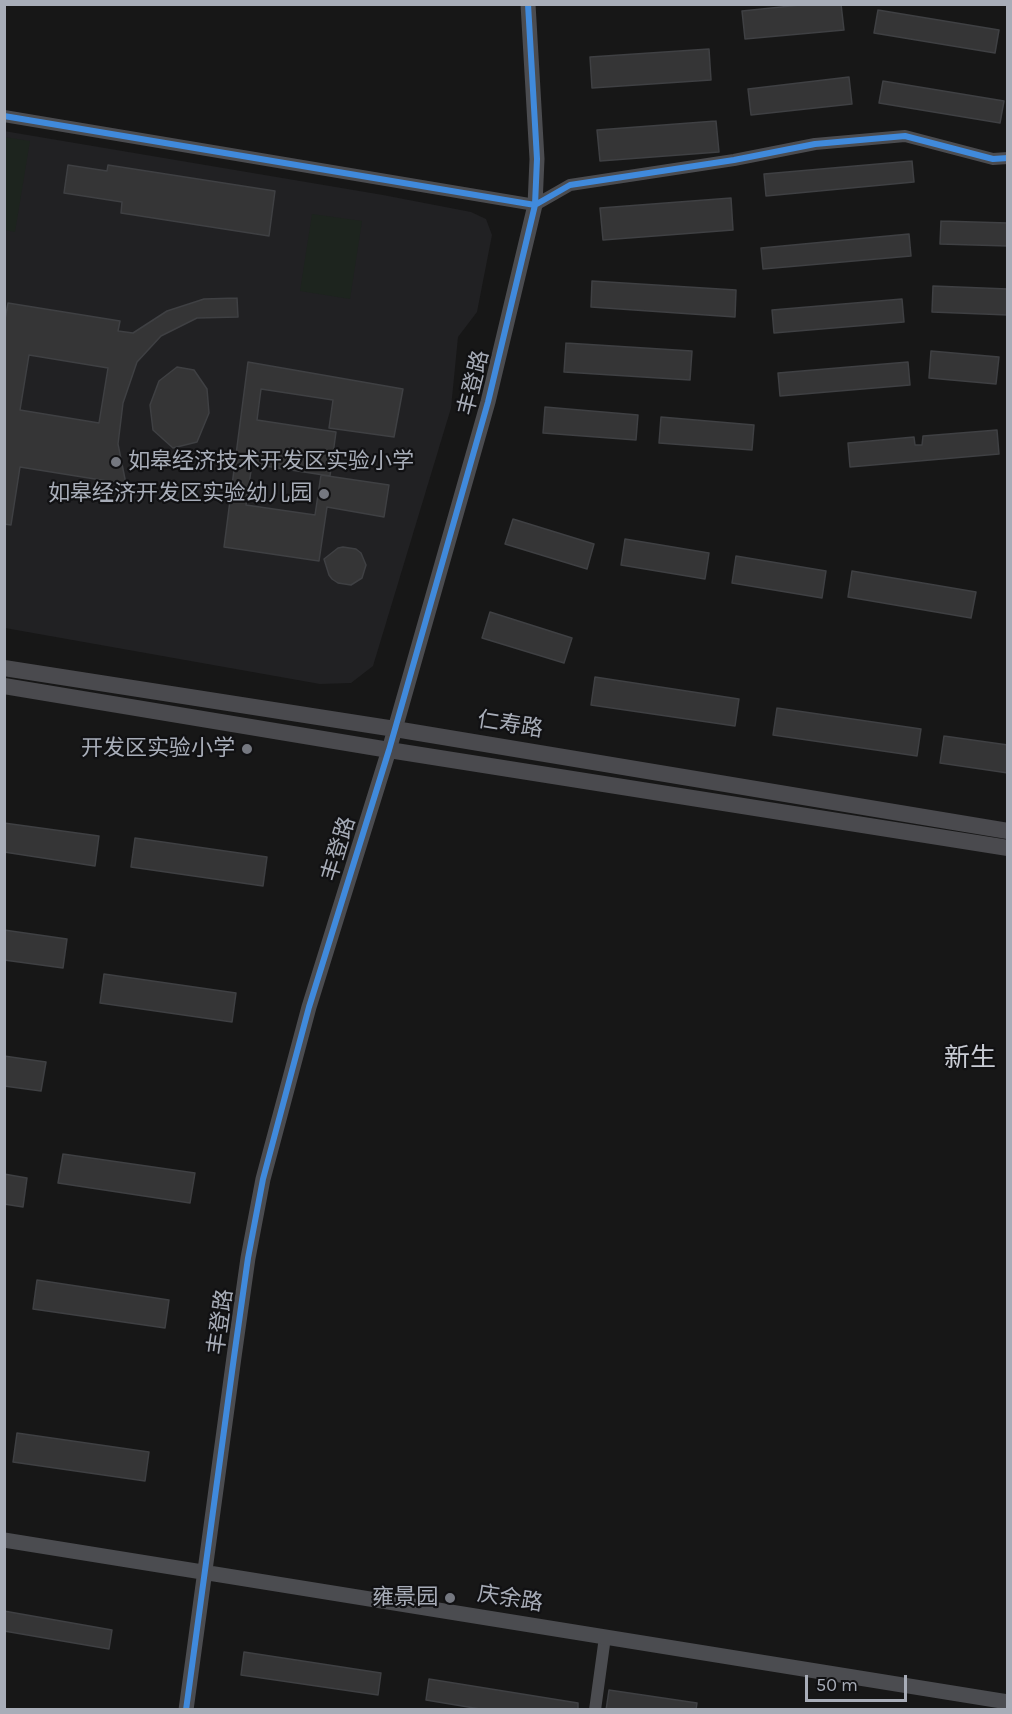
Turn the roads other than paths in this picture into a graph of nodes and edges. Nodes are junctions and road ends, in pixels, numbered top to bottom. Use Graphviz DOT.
graph roads {
  1 [pos="528,4"];
  2 [pos="4,116"];
  3 [pos="1008,158"];
  4 [pos="535,205"];
  5 [pos="4,668"];
  6 [pos="4,686"];
  7 [pos="395,729"];
  8 [pos="389,750"];
  9 [pos="1008,831"];
  10 [pos="1008,848"];
  11 [pos="4,1540"];
  12 [pos="205,1571"];
  13 [pos="605,1637"];
  14 [pos="1008,1702"];
  15 [pos="186,1710"];
  16 [pos="595,1710"];
  1 -- 4 [label="street, 丰登路"];
  2 -- 4 [label="street"];
  3 -- 4 [label="street"];
  4 -- 7 [label="street, 丰登路"];
  5 -- 7 [label="main road, 仁寿路"];
  6 -- 8 [label="main road, 仁寿路"];
  7 -- 8 [label="street, 丰登路"];
  7 -- 9 [label="main road, 仁寿路"];
  8 -- 10 [label="main road, 仁寿路"];
  8 -- 12 [label="street, 丰登路"];
  11 -- 12 [label="street, 庆余路"];
  12 -- 13 [label="street, 庆余路"];
  12 -- 15 [label="street, 丰登路"];
  13 -- 14 [label="street, 庆余路"];
  13 -- 16 [label="street"];
}
